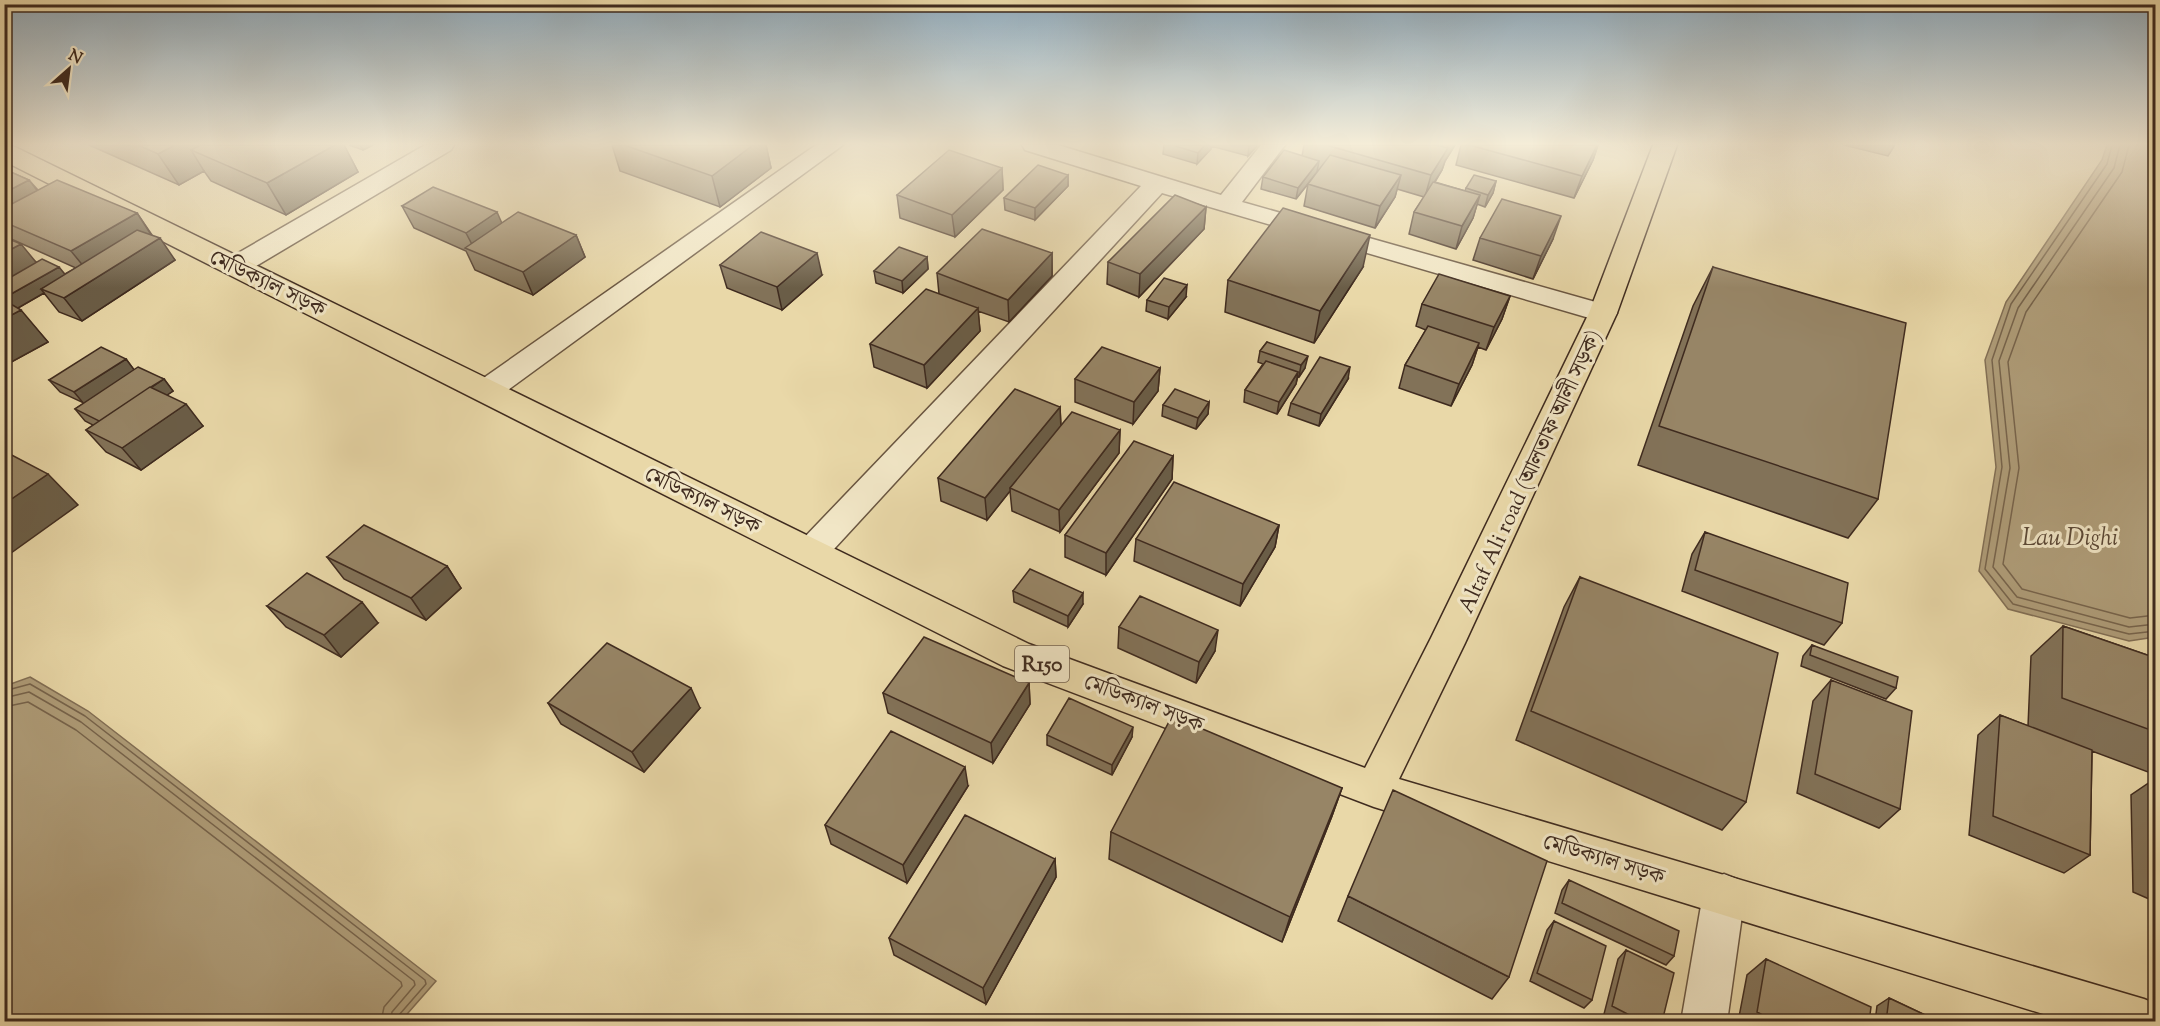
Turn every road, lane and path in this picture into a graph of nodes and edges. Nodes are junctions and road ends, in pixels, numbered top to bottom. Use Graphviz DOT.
graph roads {
  1 [pos="88,193"];
  2 [pos="360,193"];
  3 [pos="764,193"];
  4 [pos="1149,193"];
  5 [pos="1186,193"];
  6 [pos="1235,193"];
  7 [pos="1647,193"];
  8 [pos="1226,205"];
  9 [pos="236,266"];
  10 [pos="1603,313"];
  11 [pos="486,391"];
  12 [pos="811,552"];
  13 [pos="1374,789"];
  14 [pos="1724,894"];
  15 [pos="1704,1022"];
  16 [pos="2144,1022"];
  1 -- 9 [label="main road, মেডিক্যাল সড়ক / R150"];
  2 -- 9 [label="street"];
  3 -- 11 [label="street"];
  4 -- 12 [label="street"];
  5 -- 8 [label="street"];
  6 -- 8 [label="street"];
  7 -- 10 [label="main road, Altaf Ali road (আলতাফ আলী সড়ক)"];
  8 -- 10 [label="street"];
  9 -- 11 [label="main road, মেডিক্যাল সড়ক / R150"];
  10 -- 13 [label="main road, Altaf Ali road (আলতাফ আলী সড়ক)"];
  11 -- 12 [label="main road, মেডিক্যাল সড়ক / R150"];
  12 -- 13 [label="main road, মেডিক্যাল সড়ক / R150"];
  13 -- 14 [label="main road, মেডিক্যাল সড়ক / R150"];
  14 -- 15 [label="street"];
  14 -- 16 [label="main road, মেডিক্যাল সড়ক / R150"];
}
